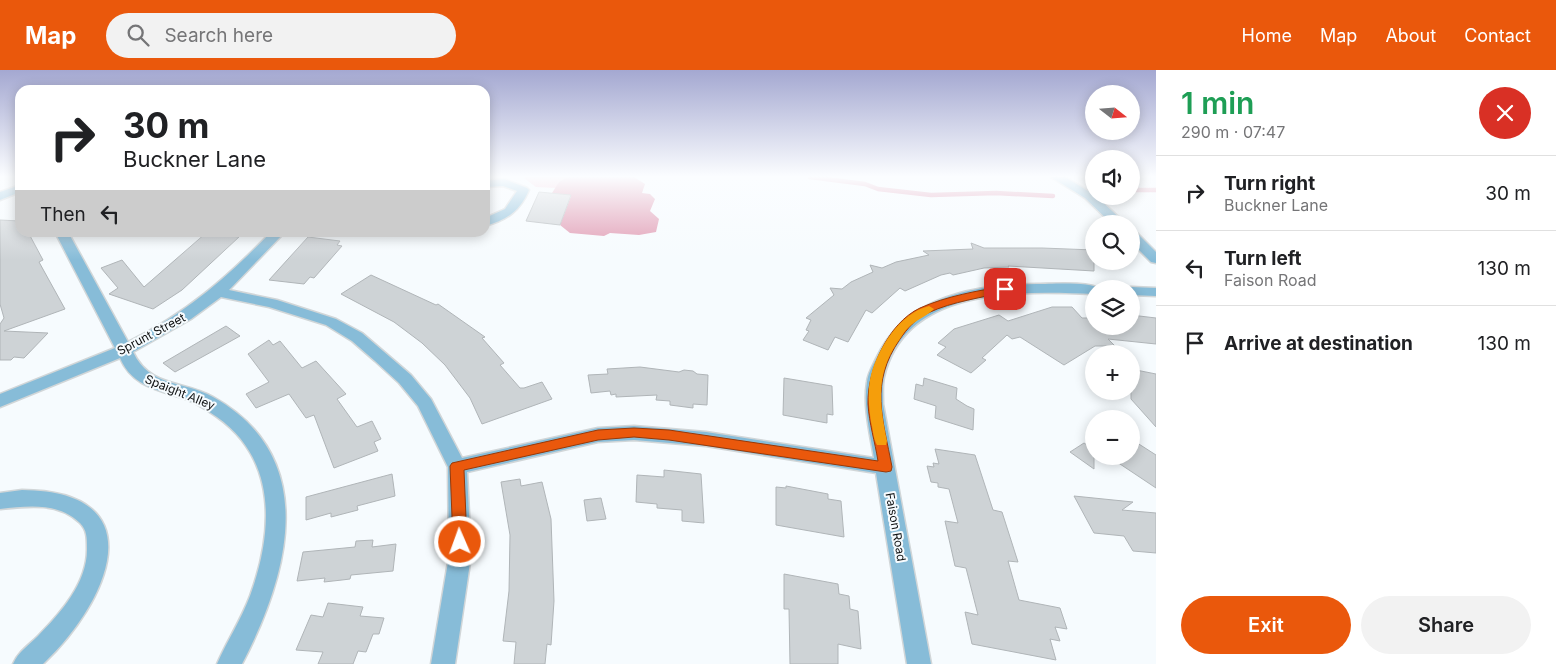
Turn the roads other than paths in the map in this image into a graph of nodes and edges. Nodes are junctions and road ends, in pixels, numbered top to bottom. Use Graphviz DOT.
graph roads {
  1 [pos="517,205"];
  2 [pos="1099,205"];
  3 [pos="1110,215"];
  4 [pos="490,220"];
  5 [pos="64,237"];
  6 [pos="274,237"];
  7 [pos="1140,244"];
  8 [pos="1156,259"];
  9 [pos="1085,290"];
  10 [pos="1140,291"];
  11 [pos="218,292"];
  12 [pos="1156,292"];
  13 [pos="124,350"];
  14 [pos="0,401"];
  15 [pos="457,466"];
  16 [pos="886,467"];
  17 [pos="0,501"];
  18 [pos="25,664"];
  19 [pos="229,664"];
  20 [pos="443,664"];
  21 [pos="919,664"];
  1 -- 4 [label="street"];
  2 -- 3 [label="street"];
  5 -- 13 [label="street, Spaight Alley"];
  6 -- 11 [label="street, Sprunt Street"];
  7 -- 8 [label="street"];
  9 -- 16 [label="street, Faison Road"];
  10 -- 12 [label="street"];
  11 -- 13 [label="street, Sprunt Street"];
  11 -- 15 [label="street"];
  13 -- 14 [label="street, Sprunt Street"];
  13 -- 19 [label="street, Spaight Alley"];
  15 -- 16 [label="street"];
  15 -- 20 [label="street"];
  16 -- 21 [label="street, Faison Road"];
  17 -- 18 [label="street"];
}
